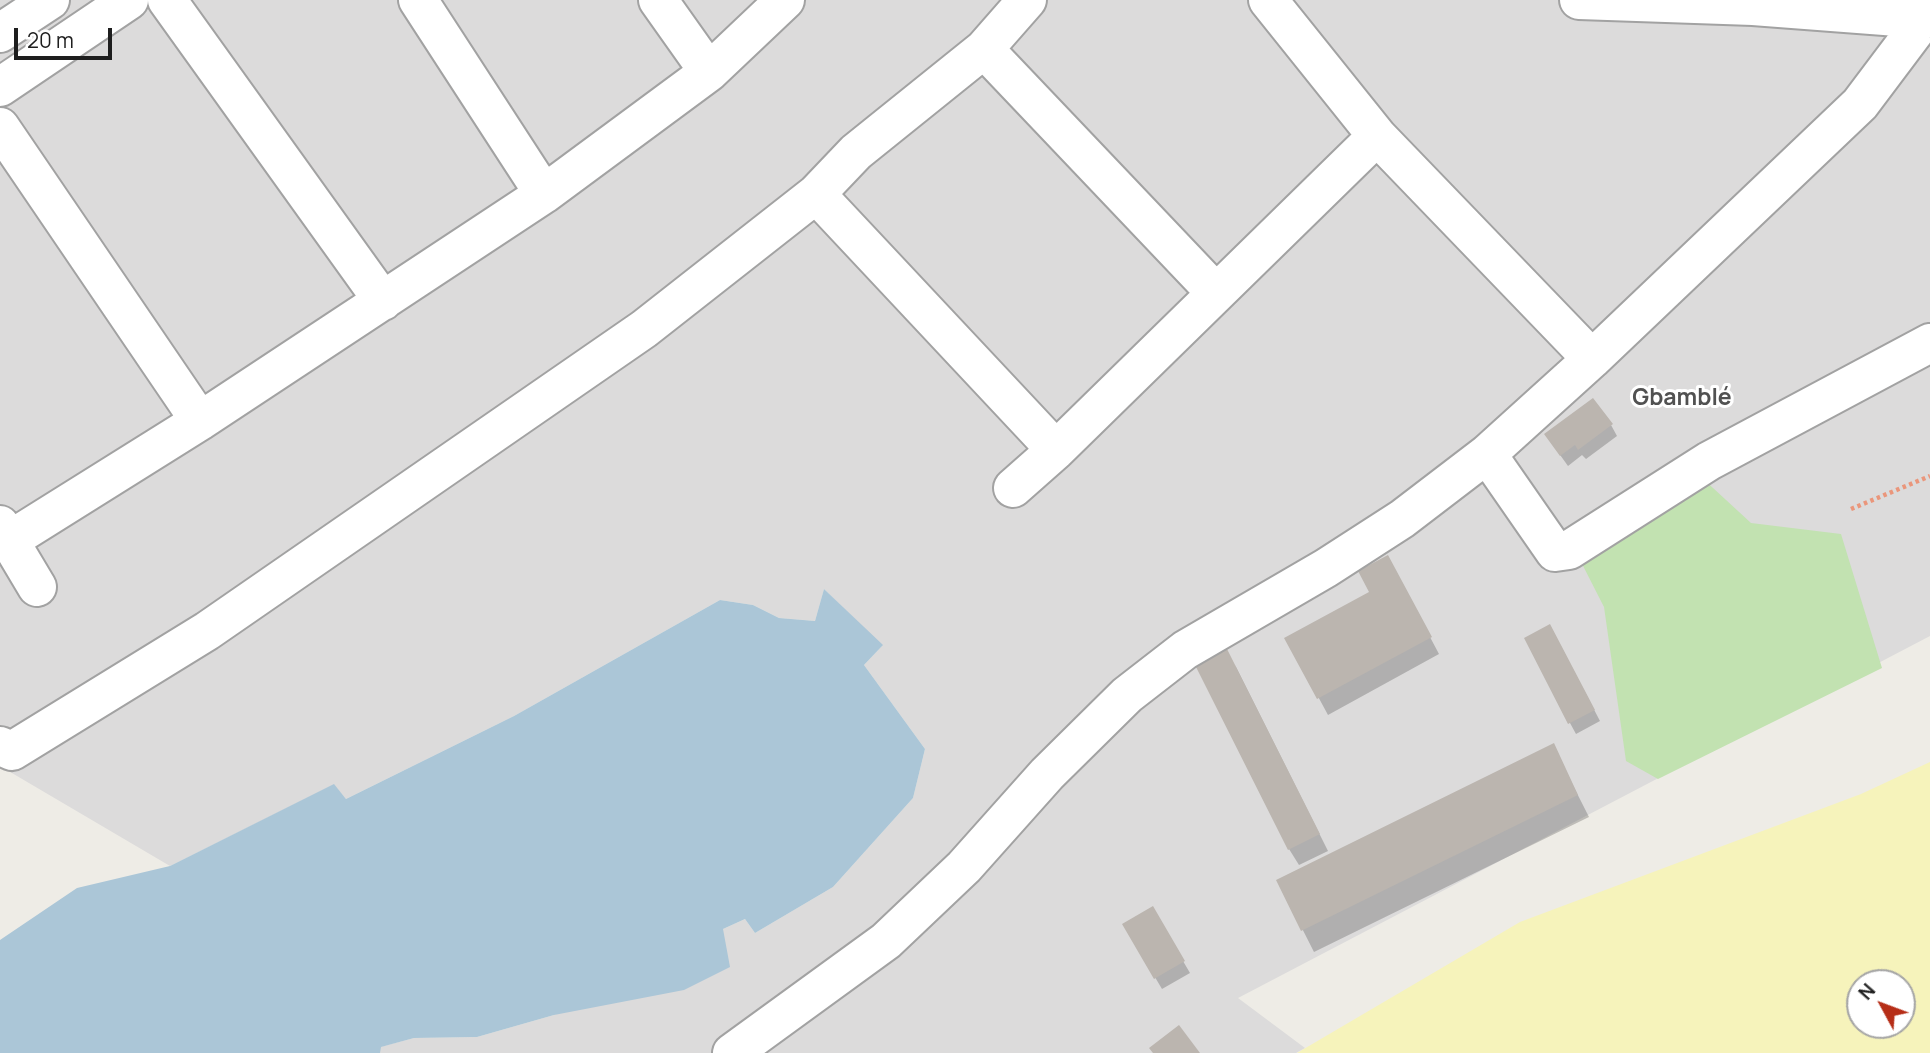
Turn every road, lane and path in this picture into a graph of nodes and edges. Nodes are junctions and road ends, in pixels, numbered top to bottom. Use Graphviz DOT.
graph roads {
  1 [pos="50,0"];
  2 [pos="129,0"];
  3 [pos="167,0"];
  4 [pos="418,0"];
  5 [pos="658,0"];
  6 [pos="785,0"];
  7 [pos="1027,0"];
  8 [pos="1268,0"];
  9 [pos="1579,0"];
  10 [pos="1927,18"];
  11 [pos="0,33"];
  12 [pos="984,49"];
  13 [pos="709,72"];
  14 [pos="0,87"];
  15 [pos="0,127"];
  16 [pos="1377,136"];
  17 [pos="544,194"];
  18 [pos="816,194"];
  19 [pos="1216,293"];
  20 [pos="383,301"];
  21 [pos="1930,344"];
  22 [pos="1592,359"];
  23 [pos="200,421"];
  24 [pos="1056,450"];
  25 [pos="1486,454"];
  26 [pos="1930,476"];
  27 [pos="1013,488"];
  28 [pos="1851,509"];
  29 [pos="5,533"];
  30 [pos="37,587"];
  31 [pos="0,746"];
  32 [pos="732,1053"];
  1 -- 11 [label="street"];
  2 -- 14 [label="street"];
  3 -- 20 [label="street"];
  4 -- 17 [label="street"];
  5 -- 13 [label="street"];
  6 -- 13 [label="street"];
  7 -- 12 [label="street"];
  8 -- 16 [label="street"];
  9 -- 10 [label="street"];
  10 -- 22 [label="street"];
  12 -- 18 [label="street"];
  12 -- 19 [label="street"];
  13 -- 17 [label="street"];
  15 -- 23 [label="street"];
  16 -- 19 [label="street"];
  16 -- 22 [label="street"];
  17 -- 20 [label="street"];
  18 -- 24 [label="street"];
  18 -- 31 [label="street"];
  19 -- 24 [label="street"];
  20 -- 23 [label="street"];
  21 -- 25 [label="street"];
  22 -- 25 [label="street"];
  23 -- 29 [label="street"];
  24 -- 27 [label="street"];
  25 -- 32 [label="street"];
  26 -- 28 [label="path"];
  29 -- 30 [label="street"];
}
